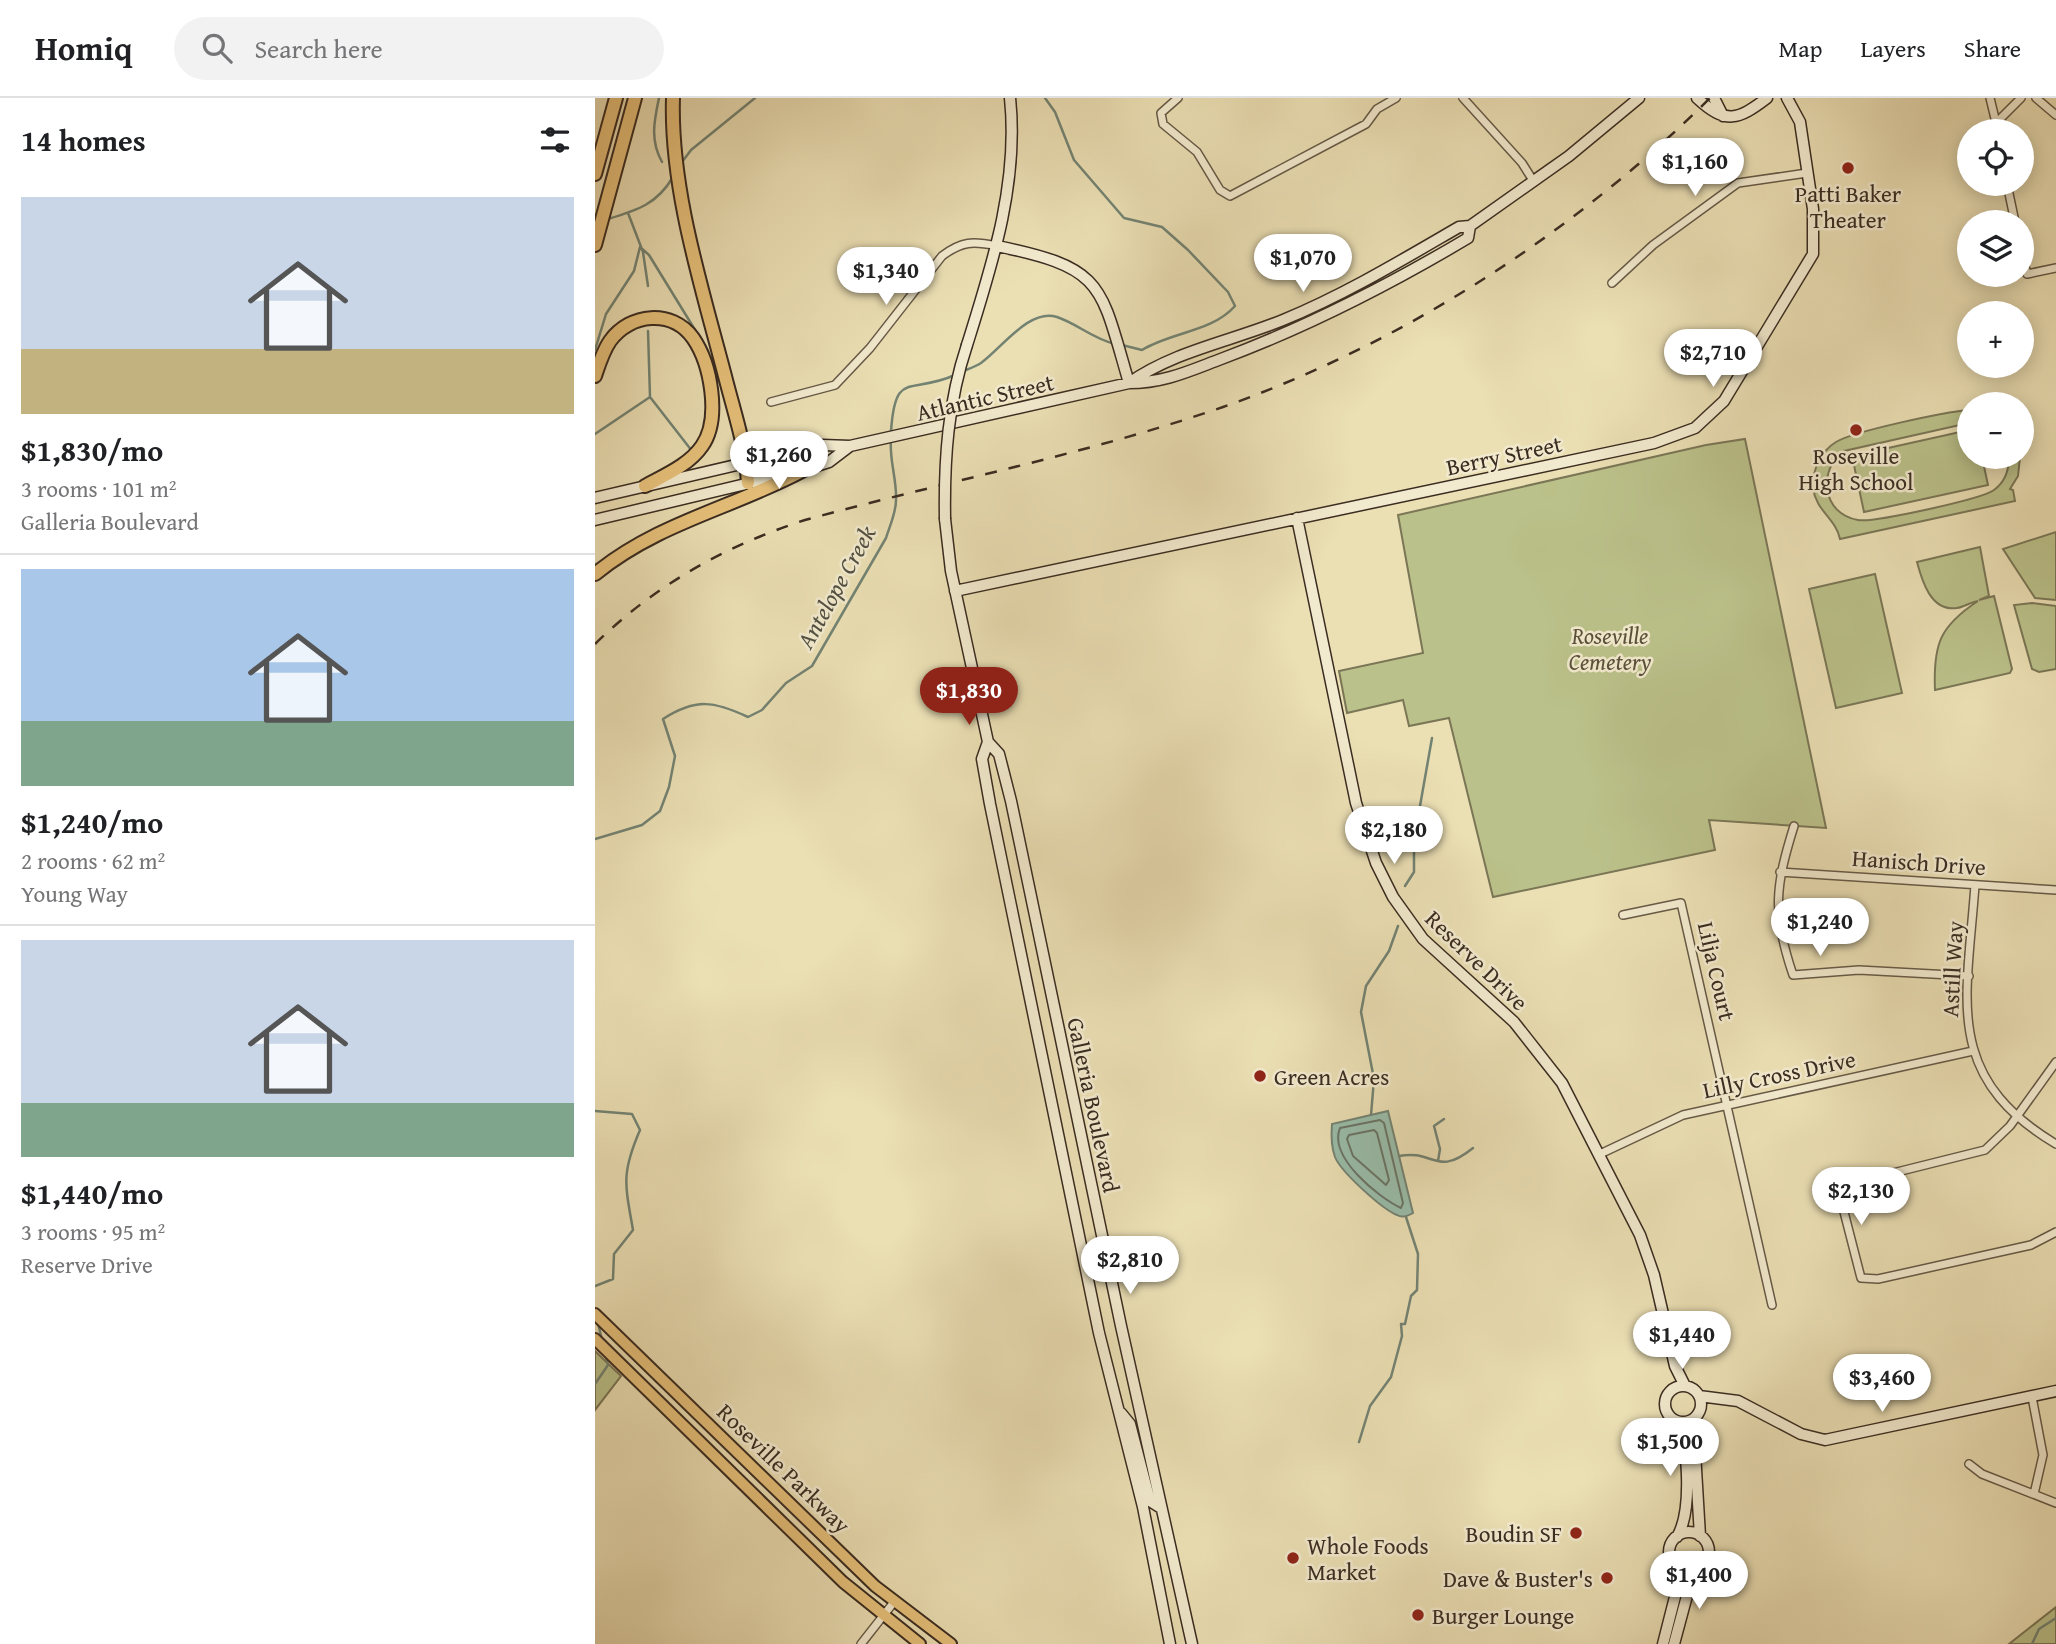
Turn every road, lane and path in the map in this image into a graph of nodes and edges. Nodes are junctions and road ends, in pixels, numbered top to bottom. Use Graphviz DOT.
graph roads {
  1 [pos="616,98"];
  2 [pos="635,98"];
  3 [pos="673,98"];
  4 [pos="1010,98"];
  5 [pos="1178,98"];
  6 [pos="1396,98"];
  7 [pos="1463,98"];
  8 [pos="1639,98"];
  9 [pos="1697,98"];
  10 [pos="1714,98"];
  11 [pos="1767,98"];
  12 [pos="1787,98"];
  13 [pos="1990,98"];
  14 [pos="2021,98"];
  15 [pos="2036,98"];
  16 [pos="2056,115"];
  17 [pos="1723,116"];
  18 [pos="1995,119"];
  19 [pos="2004,119"];
  20 [pos="1807,173"];
  21 [pos="595,174"];
  22 [pos="1534,182"];
  23 [pos="1470,226"];
  24 [pos="595,245"];
  25 [pos="997,246"];
  26 [pos="1389,268"];
  27 [pos="2056,268"];
  28 [pos="2034,273"];
  29 [pos="1612,283"];
  30 [pos="1304,324"];
  31 [pos="595,376"];
  32 [pos="1129,383"];
  33 [pos="771,402"];
  34 [pos="850,446"];
  35 [pos="747,463"];
  36 [pos="804,470"];
  37 [pos="748,483"];
  38 [pos="645,486"];
  39 [pos="595,498"];
  40 [pos="1297,518"];
  41 [pos="595,520"];
  42 [pos="595,574"];
  43 [pos="955,591"];
  44 [pos="988,742"];
  45 [pos="1794,826"];
  46 [pos="1780,872"];
  47 [pos="1975,885"];
  48 [pos="2056,890"];
  49 [pos="1623,915"];
  50 [pos="1969,976"];
  51 [pos="1973,1051"];
  52 [pos="2056,1062"];
  53 [pos="1728,1105"];
  54 [pos="2016,1118"];
  55 [pos="2056,1144"];
  56 [pos="1599,1154"];
  57 [pos="2056,1233"];
  58 [pos="1772,1305"];
  59 [pos="595,1314"];
  60 [pos="595,1339"];
  61 [pos="1675,1366"];
  62 [pos="1685,1386"];
  63 [pos="2056,1391"];
  64 [pos="1669,1392"];
  65 [pos="2032,1397"];
  66 [pos="1700,1401"];
  67 [pos="1119,1410"];
  68 [pos="1693,1419"];
  69 [pos="1677,1421"];
  70 [pos="1969,1464"];
  71 [pos="2034,1494"];
  72 [pos="2056,1503"];
  73 [pos="1161,1508"];
  74 [pos="1700,1536"];
  75 [pos="1677,1537"];
  76 [pos="1675,1566"];
  77 [pos="1698,1569"];
  78 [pos="894,1602"];
  79 [pos="882,1616"];
  80 [pos="861,1644"];
  81 [pos="920,1644"];
  82 [pos="951,1644"];
  83 [pos="1170,1644"];
  84 [pos="1192,1644"];
  85 [pos="1663,1644"];
  86 [pos="1674,1644"];
  1 -- 21 [label="highway"];
  2 -- 24 [label="highway"];
  3 -- 35 [label="highway"];
  4 -- 25 [label="main road, Galleria Boulevard"];
  5 -- 6 [label="street"];
  7 -- 22 [label="street"];
  8 -- 22 [label="main road, Atlantic Street"];
  9 -- 17 [label="main road"];
  10 -- 17 [label="main road"];
  11 -- 17 [label="main road"];
  12 -- 20 [label="main road, Berry Street"];
  13 -- 18 [label="street"];
  14 -- 19 [label="street"];
  15 -- 16 [label="street"];
  20 -- 29 [label="street"];
  20 -- 40 [label="main road, Berry Street"];
  22 -- 23 [label="main road, Atlantic Street"];
  23 -- 26 [label="main road, Atlantic Street"];
  23 -- 30 [label="main road, Atlantic Street"];
  25 -- 32 [label="main road"];
  25 -- 33 [label="street"];
  25 -- 43 [label="main road, Galleria Boulevard, bridge"];
  26 -- 30 [label="main road"];
  26 -- 32 [label="main road, Atlantic Street"];
  27 -- 28 [label="street"];
  30 -- 32 [label="main road, Atlantic Street"];
  31 -- 38 [label="highway"];
  32 -- 34 [label="main road, Atlantic Street"];
  34 -- 35 [label="main road, Atlantic Street"];
  34 -- 36 [label="main road, Atlantic Street"];
  35 -- 37 [label="highway"];
  35 -- 38 [label="main road, Atlantic Street"];
  36 -- 37 [label="main road, Atlantic Street"];
  36 -- 42 [label="highway"];
  37 -- 41 [label="main road, Atlantic Street"];
  38 -- 39 [label="main road, Atlantic Street"];
  40 -- 43 [label="main road, Berry Street"];
  40 -- 56 [label="main road, Reserve Drive"];
  43 -- 44 [label="main road, Galleria Boulevard"];
  44 -- 67 [label="main road, Galleria Boulevard"];
  44 -- 73 [label="main road, Galleria Boulevard"];
  45 -- 46 [label="street"];
  46 -- 47 [label="street, Hanisch Drive"];
  46 -- 50 [label="street"];
  47 -- 48 [label="street, Hanisch Drive"];
  47 -- 50 [label="street, Astill Way"];
  49 -- 53 [label="street, Lilja Court"];
  50 -- 51 [label="street, Astill Way"];
  51 -- 53 [label="street, Lilly Cross Drive"];
  51 -- 54 [label="street, Astill Way"];
  52 -- 54 [label="street"];
  53 -- 56 [label="street, Lilly Cross Drive"];
  53 -- 58 [label="street"];
  54 -- 55 [label="street, Astill Way"];
  54 -- 57 [label="street"];
  56 -- 61 [label="main road, Reserve Drive"];
  59 -- 78 [label="main road, Roseville Parkway"];
  60 -- 79 [label="main road, Roseville Parkway"];
  61 -- 62 [label="main road, Reserve Drive"];
  61 -- 64 [label="main road, Reserve Drive"];
  62 -- 64 [label="main road"];
  62 -- 66 [label="main road"];
  63 -- 65 [label="main road"];
  64 -- 69 [label="main road"];
  65 -- 66 [label="main road"];
  65 -- 71 [label="street"];
  66 -- 68 [label="main road"];
  67 -- 73 [label="main road"];
  67 -- 83 [label="main road, Galleria Boulevard"];
  68 -- 69 [label="main road"];
  68 -- 74 [label="main road"];
  69 -- 75 [label="main road"];
  70 -- 71 [label="street"];
  71 -- 72 [label="street"];
  73 -- 84 [label="main road, Galleria Boulevard"];
  74 -- 75 [label="main road"];
  74 -- 77 [label="main road"];
  75 -- 76 [label="main road"];
  76 -- 77 [label="main road"];
  76 -- 85 [label="main road"];
  77 -- 86 [label="main road"];
  78 -- 79 [label="street"];
  78 -- 82 [label="main road, Roseville Parkway"];
  79 -- 80 [label="street"];
  79 -- 81 [label="main road, Roseville Parkway"];
}
